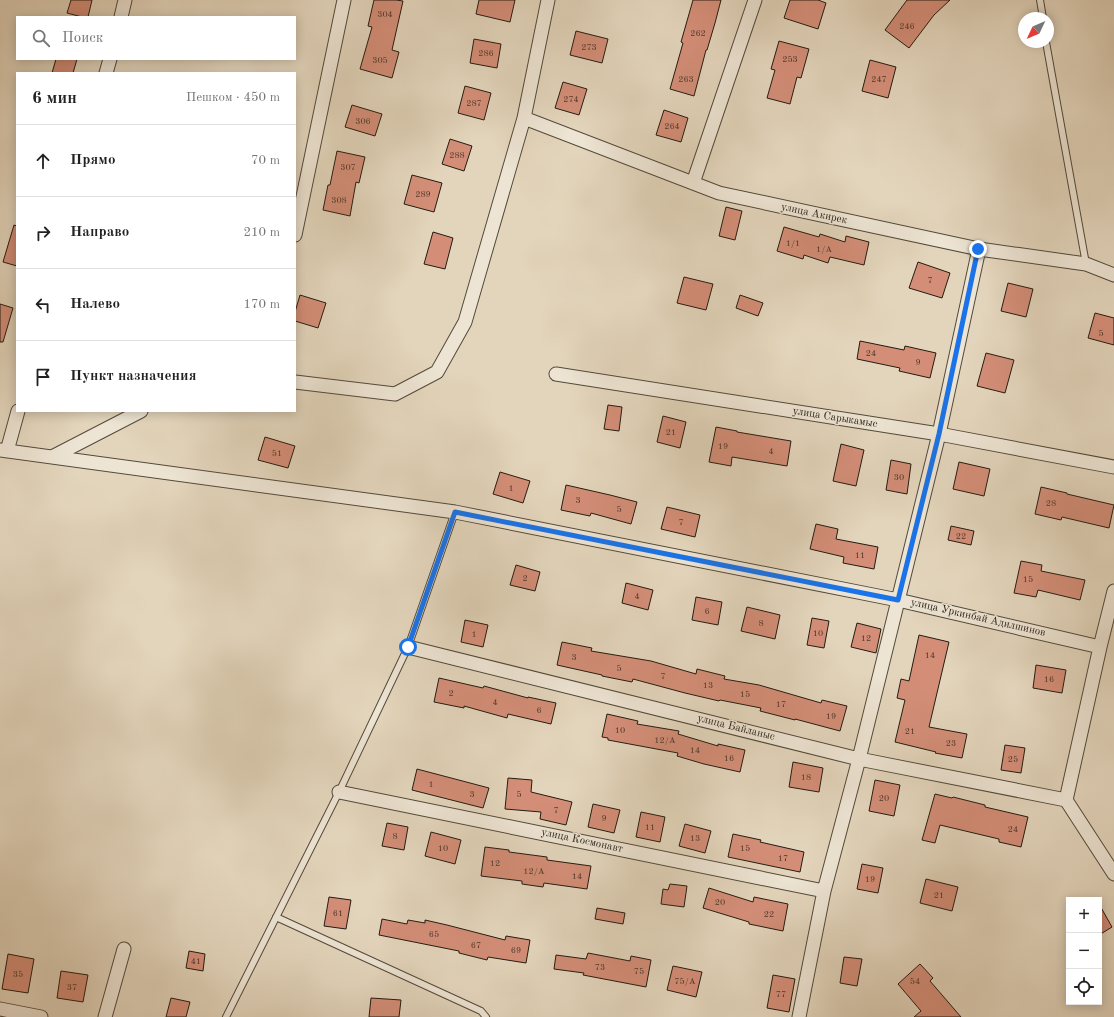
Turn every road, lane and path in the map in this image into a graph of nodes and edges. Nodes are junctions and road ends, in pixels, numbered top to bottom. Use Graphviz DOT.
graph roads {
  1 [pos="125,0"];
  2 [pos="344,0"];
  3 [pos="548,0"];
  4 [pos="755,0"];
  5 [pos="1040,0"];
  6 [pos="1042,12"];
  7 [pos="121,16"];
  8 [pos="1047,48"];
  9 [pos="110,60"];
  10 [pos="106,72"];
  11 [pos="524,118"];
  12 [pos="694,183"];
  13 [pos="296,230"];
  14 [pos="978,249"];
  15 [pos="1086,264"];
  16 [pos="1114,274"];
  17 [pos="556,374"];
  18 [pos="296,382"];
  19 [pos="18,412"];
  20 [pos="139,412"];
  21 [pos="939,434"];
  22 [pos="4,450"];
  23 [pos="52,457"];
  24 [pos="1114,467"];
  25 [pos="455,512"];
  26 [pos="1114,591"];
  27 [pos="898,600"];
  28 [pos="408,647"];
  29 [pos="1100,647"];
  30 [pos="859,759"];
  31 [pos="340,792"];
  32 [pos="1066,800"];
  33 [pos="1114,874"];
  34 [pos="824,891"];
  35 [pos="276,918"];
  36 [pos="124,949"];
  37 [pos="0,1009"];
  38 [pos="42,1017"];
  39 [pos="105,1017"];
  40 [pos="226,1017"];
  41 [pos="486,1017"];
  42 [pos="799,1017"];
  1 -- 7 [label="street"];
  2 -- 13 [label="street"];
  3 -- 11 [label="street"];
  4 -- 12 [label="street"];
  5 -- 6 [label="lane"];
  8 -- 15 [label="lane"];
  9 -- 10 [label="street"];
  11 -- 12 [label="street, улица Акирек"];
  11 -- 18 [label="street"];
  12 -- 14 [label="street, улица Акирек"];
  14 -- 15 [label="street, улица Акирек"];
  14 -- 21 [label="street"];
  15 -- 16 [label="street, улица Акирек"];
  17 -- 21 [label="street, улица Сарыкамыс"];
  19 -- 22 [label="street"];
  20 -- 23 [label="street"];
  21 -- 24 [label="street, улица Сарыкамыс"];
  21 -- 27 [label="street"];
  22 -- 23 [label="street, улица Уркинбай Адилшинов"];
  23 -- 25 [label="street, улица Уркинбай Адилшинов"];
  25 -- 27 [label="street, улица Уркинбай Адилшинов"];
  25 -- 28 [label="lane"];
  26 -- 29 [label="street"];
  27 -- 29 [label="street, улица Уркинбай Адилшинов"];
  27 -- 30 [label="street"];
  28 -- 30 [label="street, улица Байланыс"];
  28 -- 31 [label="lane"];
  29 -- 32 [label="street"];
  30 -- 32 [label="street, улица Байланыс"];
  30 -- 34 [label="street"];
  31 -- 34 [label="street, улица Космонавт"];
  31 -- 35 [label="lane"];
  32 -- 33 [label="street"];
  34 -- 42 [label="street"];
  35 -- 40 [label="lane"];
  35 -- 41 [label="lane"];
  36 -- 39 [label="street"];
  37 -- 38 [label="street"];
}
